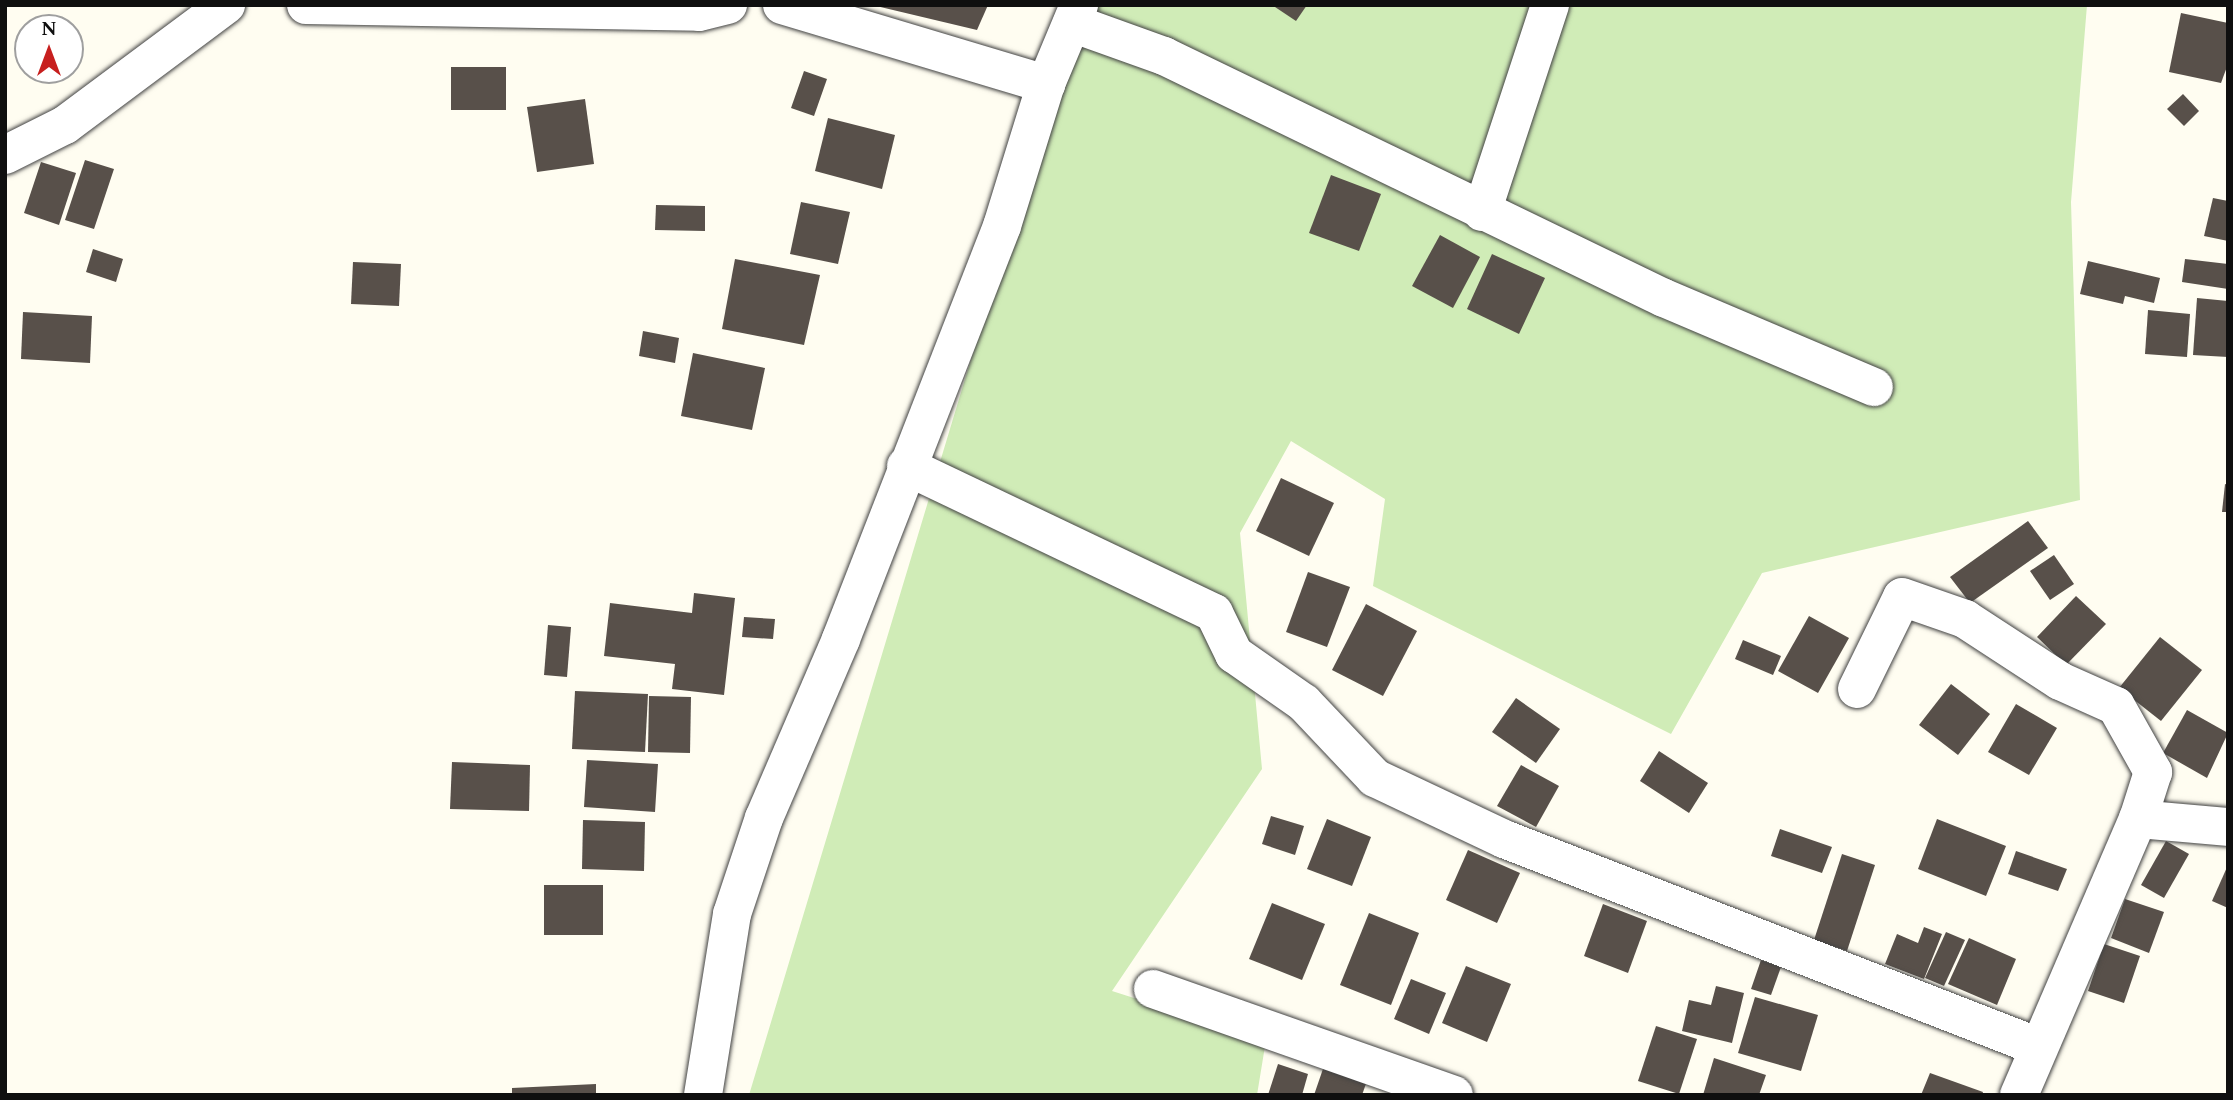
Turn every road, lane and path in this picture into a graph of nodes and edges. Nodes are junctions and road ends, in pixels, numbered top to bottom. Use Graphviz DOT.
graph roads {
  1 [pos="226,5"];
  2 [pos="306,5"];
  3 [pos="728,5"];
  4 [pos="782,5"];
  5 [pos="1550,5"];
  6 [pos="1075,14"];
  7 [pos="1046,84"];
  8 [pos="5,155"];
  9 [pos="1482,212"];
  10 [pos="1874,387"];
  11 [pos="906,466"];
  12 [pos="1857,689"];
  13 [pos="2138,819"];
  14 [pos="2228,827"];
  15 [pos="1153,989"];
  16 [pos="2039,1047"];
  17 [pos="702,1095"];
  18 [pos="1454,1095"];
  19 [pos="2019,1095"];
  1 -- 8 [label="street"];
  2 -- 3 [label="street"];
  4 -- 7 [label="street"];
  5 -- 9 [label="street"];
  6 -- 7 [label="street"];
  6 -- 9 [label="street"];
  7 -- 11 [label="street"];
  9 -- 10 [label="street"];
  11 -- 16 [label="street"];
  11 -- 17 [label="street"];
  12 -- 13 [label="street"];
  13 -- 14 [label="street"];
  13 -- 16 [label="street"];
  15 -- 18 [label="street"];
  16 -- 19 [label="street"];
}
